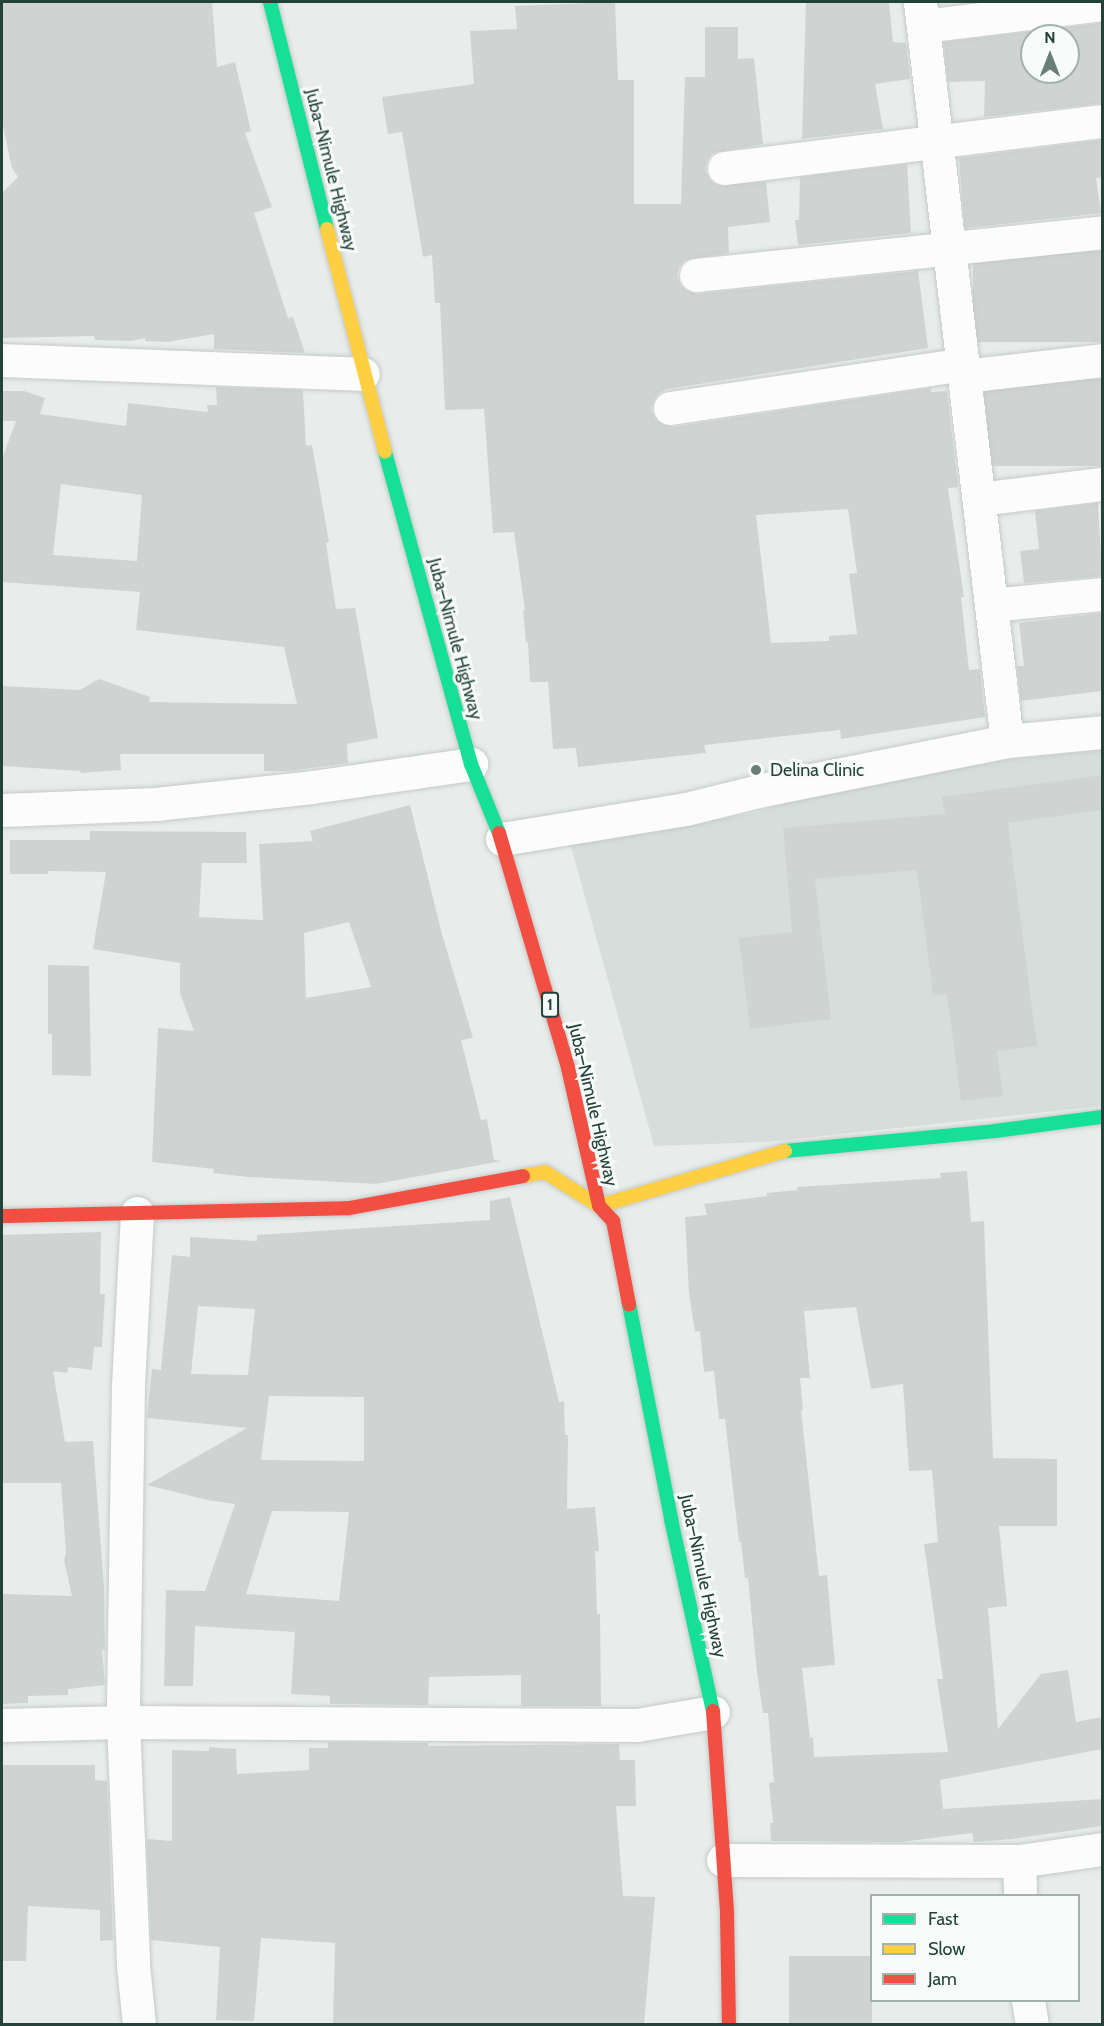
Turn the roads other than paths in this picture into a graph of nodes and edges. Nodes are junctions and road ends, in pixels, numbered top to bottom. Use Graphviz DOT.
graph roads {
  1 [pos="270,2"];
  2 [pos="1102,4"];
  3 [pos="921,14"];
  4 [pos="1102,121"];
  5 [pos="937,142"];
  6 [pos="724,168"];
  7 [pos="1102,232"];
  8 [pos="949,250"];
  9 [pos="696,275"];
  10 [pos="2,360"];
  11 [pos="1102,360"];
  12 [pos="963,370"];
  13 [pos="363,374"];
  14 [pos="670,408"];
  15 [pos="1102,484"];
  16 [pos="979,499"];
  17 [pos="1102,594"];
  18 [pos="991,605"];
  19 [pos="1102,732"];
  20 [pos="1007,741"];
  21 [pos="471,764"];
  22 [pos="2,810"];
  23 [pos="502,839"];
  24 [pos="1102,1117"];
  25 [pos="599,1206"];
  26 [pos="137,1213"];
  27 [pos="2,1216"];
  28 [pos="713,1712"];
  29 [pos="123,1722"];
  30 [pos="2,1725"];
  31 [pos="1102,1849"];
  32 [pos="723,1860"];
  33 [pos="1019,1861"];
  34 [pos="1020,1894"];
  35 [pos="1028,2002"];
  36 [pos="139,2025"];
  37 [pos="729,2025"];
  38 [pos="1032,2025"];
  1 -- 13 [label="main road, Juba–Nimule Highway / 1"];
  2 -- 3 [label="street"];
  3 -- 5 [label="street"];
  4 -- 5 [label="street"];
  5 -- 6 [label="street"];
  5 -- 8 [label="street"];
  7 -- 8 [label="street"];
  8 -- 9 [label="street"];
  8 -- 12 [label="street"];
  10 -- 13 [label="street"];
  11 -- 12 [label="street"];
  12 -- 14 [label="street"];
  12 -- 16 [label="street"];
  13 -- 21 [label="main road, Juba–Nimule Highway / 1"];
  15 -- 16 [label="street"];
  16 -- 18 [label="street"];
  17 -- 18 [label="street"];
  18 -- 20 [label="street"];
  19 -- 20 [label="street"];
  20 -- 23 [label="street"];
  21 -- 22 [label="street"];
  21 -- 23 [label="main road, Juba–Nimule Highway / 1"];
  23 -- 25 [label="main road, Juba–Nimule Highway / 1"];
  24 -- 25 [label="main road"];
  25 -- 26 [label="main road"];
  25 -- 28 [label="main road, Juba–Nimule Highway / 1"];
  26 -- 27 [label="main road"];
  26 -- 29 [label="street"];
  28 -- 29 [label="street"];
  28 -- 32 [label="main road, Juba–Nimule Highway / 1"];
  29 -- 30 [label="street"];
  29 -- 36 [label="street"];
  31 -- 33 [label="street"];
  32 -- 33 [label="street"];
  32 -- 37 [label="main road, Juba–Nimule Highway / 1"];
  33 -- 34 [label="street"];
  35 -- 38 [label="street"];
}
